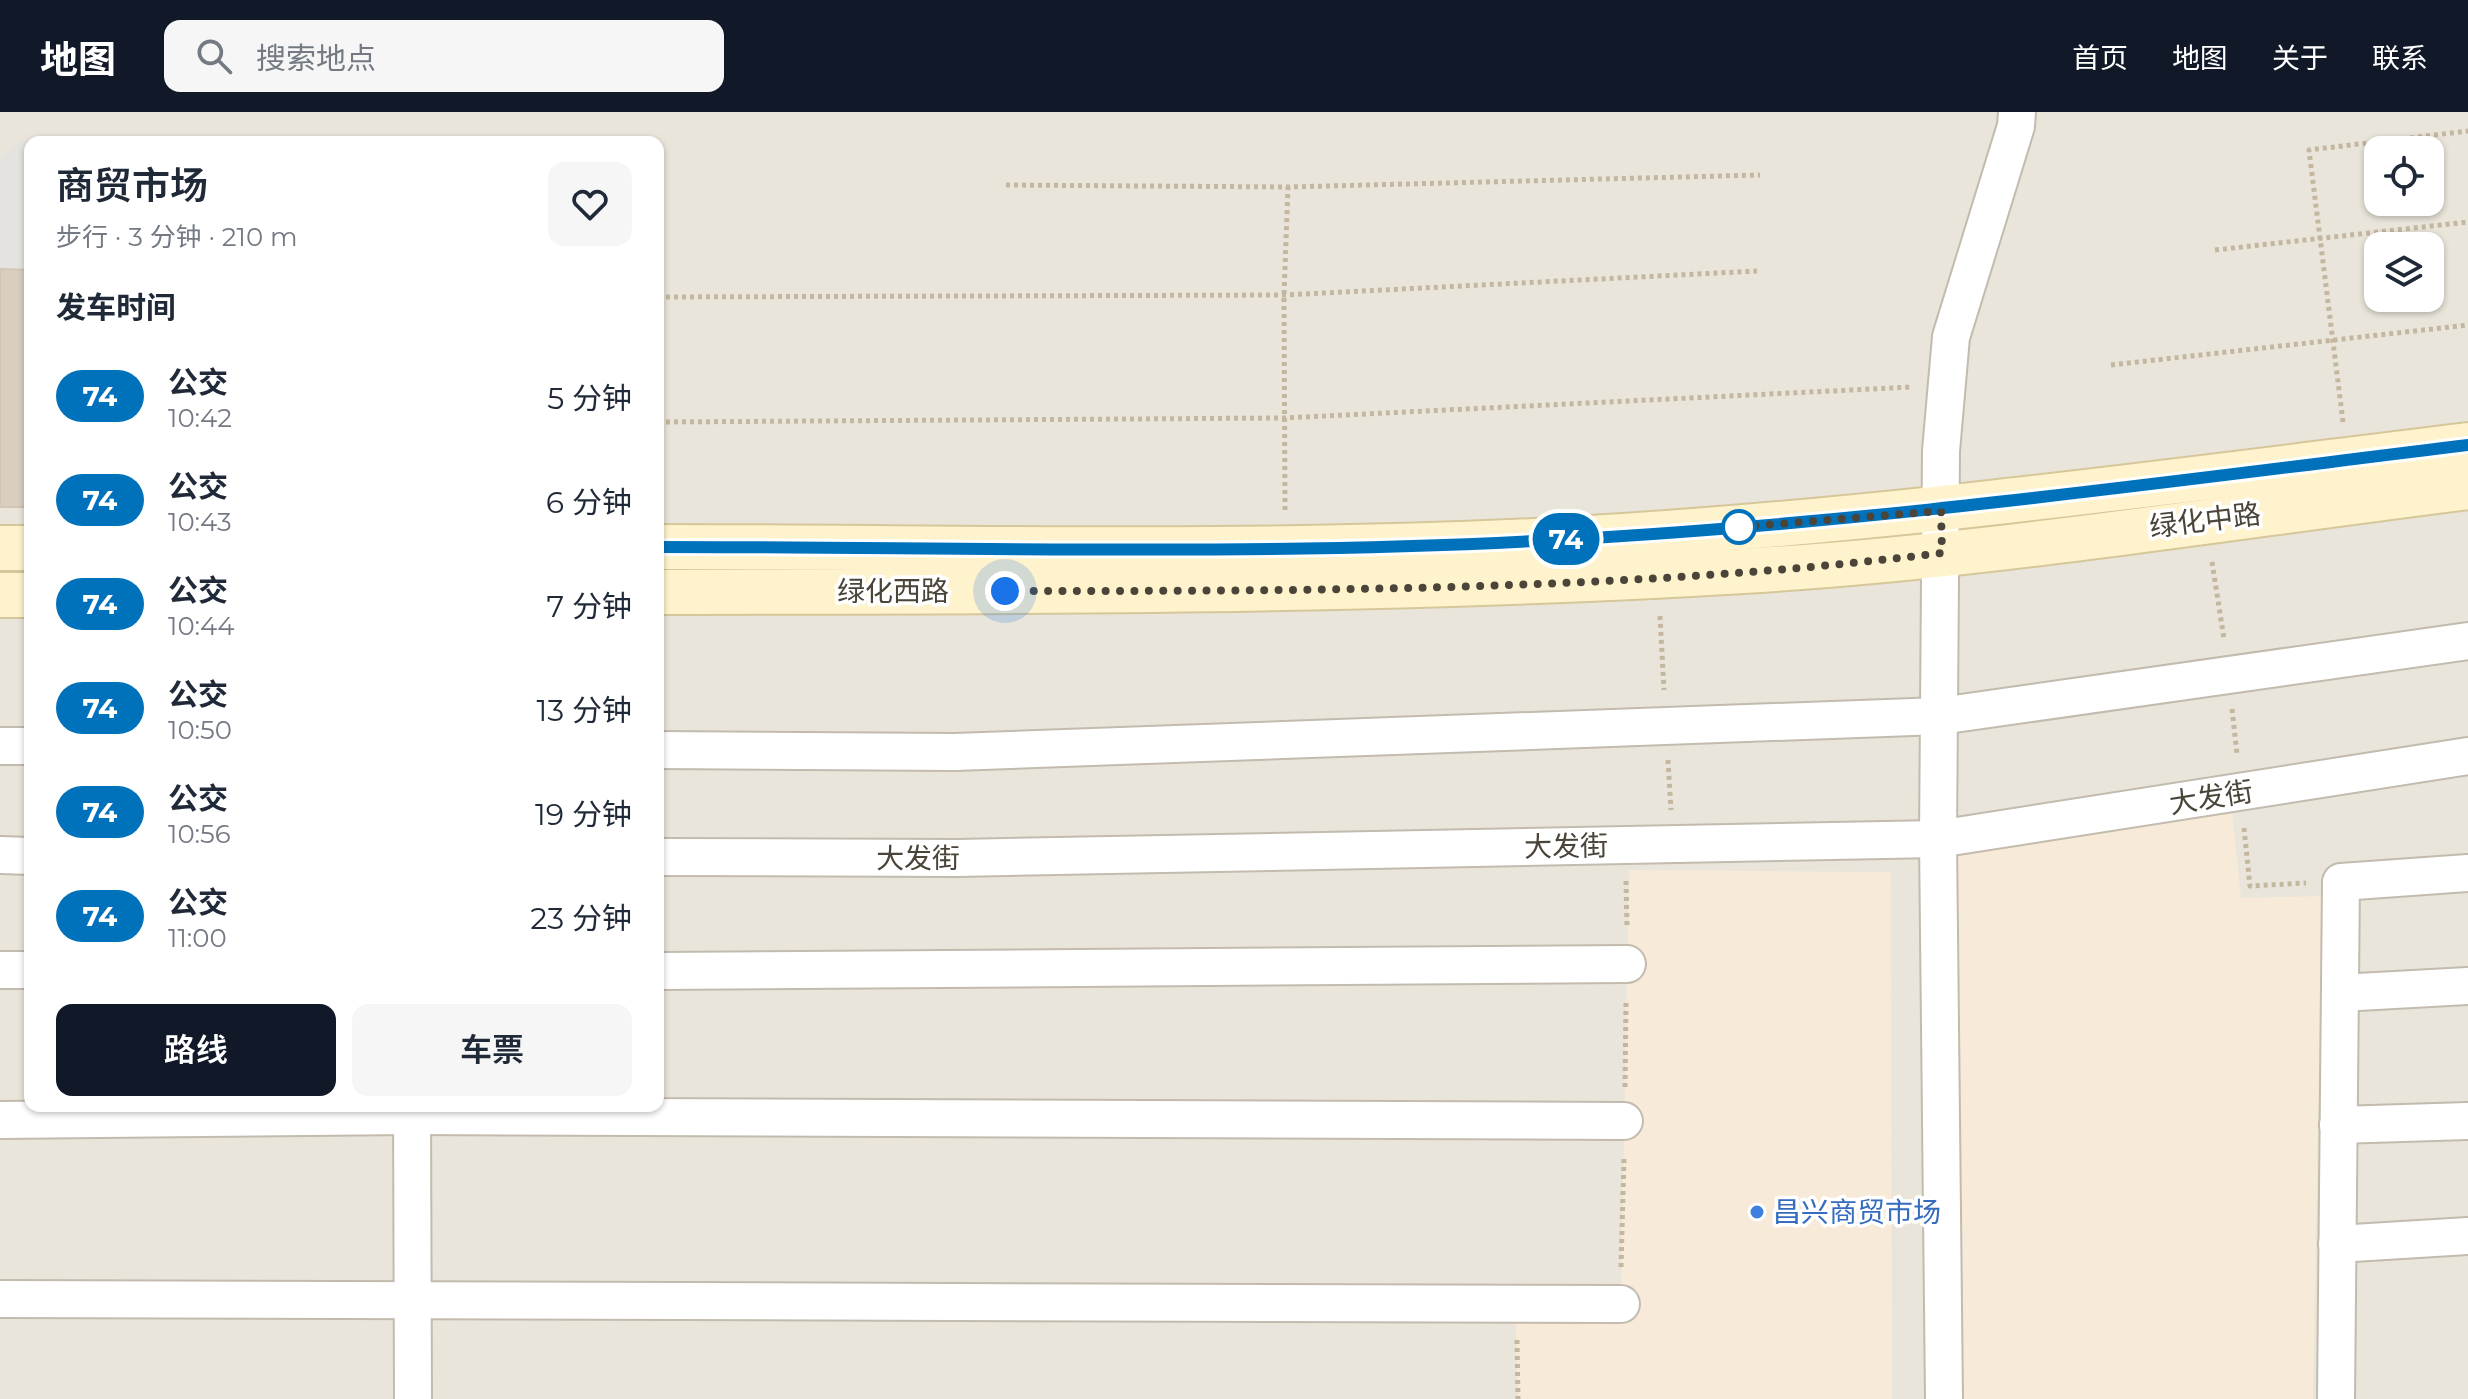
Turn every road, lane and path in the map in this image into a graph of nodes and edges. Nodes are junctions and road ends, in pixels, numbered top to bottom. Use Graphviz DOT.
graph roads {
  1 [pos="2017,112"];
  2 [pos="2468,131"];
  3 [pos="1760,175"];
  4 [pos="1006,185"];
  5 [pos="1288,187"];
  6 [pos="2468,222"];
  7 [pos="2318,239"];
  8 [pos="2215,250"];
  9 [pos="1757,271"];
  10 [pos="1284,295"];
  11 [pos="664,297"];
  12 [pos="2468,325"];
  13 [pos="2331,341"];
  14 [pos="2111,365"];
  15 [pos="1947,385"];
  16 [pos="1284,418"];
  17 [pos="664,422"];
  18 [pos="2468,445"];
  19 [pos="2349,460"];
  20 [pos="2468,487"];
  21 [pos="1942,532"];
  22 [pos="664,547"];
  23 [pos="1286,547"];
  24 [pos="0,548"];
  25 [pos="24,548"];
  26 [pos="664,592"];
  27 [pos="0,595"];
  28 [pos="24,595"];
  29 [pos="2468,641"];
  30 [pos="1940,716"];
  31 [pos="0,746"];
  32 [pos="24,746"];
  33 [pos="664,750"];
  34 [pos="2468,756"];
  35 [pos="1938,839"];
  36 [pos="1626,845"];
  37 [pos="0,855"];
  38 [pos="24,856"];
  39 [pos="664,857"];
  40 [pos="2468,873"];
  41 [pos="1627,964"];
  42 [pos="0,970"];
  43 [pos="24,970"];
  44 [pos="664,971"];
  45 [pos="2468,986"];
  46 [pos="2340,993"];
  47 [pos="366,1112"];
  48 [pos="412,1112"];
  49 [pos="533,1112"];
  50 [pos="0,1120"];
  51 [pos="1624,1121"];
  52 [pos="2468,1121"];
  53 [pos="2338,1125"];
  54 [pos="2468,1236"];
  55 [pos="2337,1244"];
  56 [pos="0,1299"];
  57 [pos="413,1300"];
  58 [pos="1515,1303"];
  59 [pos="1621,1304"];
  60 [pos="413,1399"];
  61 [pos="1518,1399"];
  62 [pos="1944,1399"];
  63 [pos="2336,1399"];
  1 -- 15 [label="street"];
  2 -- 7 [label="path"];
  3 -- 5 [label="path"];
  4 -- 5 [label="path"];
  5 -- 10 [label="path"];
  6 -- 7 [label="path"];
  7 -- 8 [label="path"];
  7 -- 13 [label="path"];
  9 -- 10 [label="path"];
  10 -- 11 [label="path"];
  10 -- 16 [label="path"];
  12 -- 13 [label="path"];
  13 -- 14 [label="path"];
  13 -- 19 [label="path"];
  15 -- 16 [label="path"];
  15 -- 21 [label="street"];
  16 -- 17 [label="path"];
  16 -- 23 [label="path"];
  18 -- 19 [label="main road, 绿化中路"];
  19 -- 21 [label="main road, 绿化中路"];
  20 -- 21 [label="main road, 绿化中路"];
  21 -- 23 [label="main road, 绿化西路"];
  21 -- 26 [label="main road, 绿化西路"];
  21 -- 30 [label="street"];
  22 -- 23 [label="main road, 绿化西路"];
  24 -- 25 [label="main road"];
  27 -- 28 [label="main road"];
  29 -- 30 [label="street"];
  30 -- 33 [label="street"];
  30 -- 35 [label="street"];
  31 -- 32 [label="street"];
  34 -- 35 [label="street, 大发街"];
  35 -- 36 [label="street, 大发街"];
  35 -- 62 [label="street"];
  36 -- 39 [label="street, 大发街"];
  36 -- 41 [label="path"];
  37 -- 38 [label="street"];
  40 -- 46 [label="street"];
  41 -- 44 [label="street"];
  41 -- 51 [label="path"];
  42 -- 43 [label="street"];
  45 -- 46 [label="street"];
  46 -- 53 [label="street"];
  47 -- 50 [label="street"];
  48 -- 57 [label="street"];
  49 -- 51 [label="street"];
  51 -- 59 [label="path"];
  52 -- 53 [label="street"];
  53 -- 55 [label="street"];
  54 -- 55 [label="street"];
  55 -- 63 [label="street"];
  56 -- 57 [label="street"];
  57 -- 58 [label="street"];
  57 -- 60 [label="street"];
  58 -- 59 [label="street"];
  58 -- 61 [label="path"];
}
